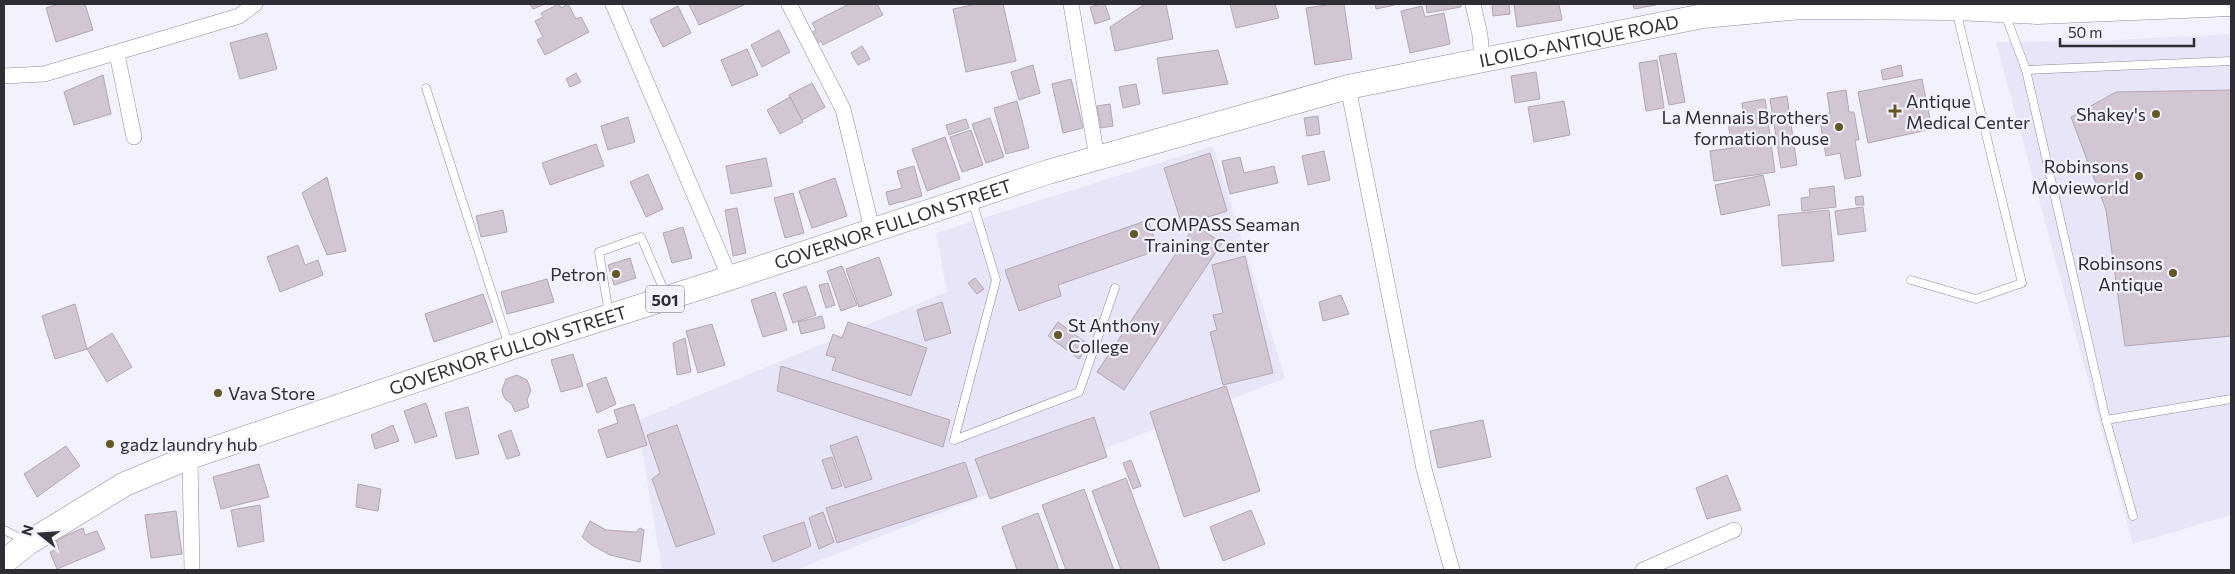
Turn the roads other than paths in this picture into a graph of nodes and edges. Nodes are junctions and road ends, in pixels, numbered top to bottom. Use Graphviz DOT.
graph roads {
  1 [pos="255,4"];
  2 [pos="612,4"];
  3 [pos="789,4"];
  4 [pos="1071,4"];
  5 [pos="1473,4"];
  6 [pos="2231,4"];
  7 [pos="1956,8"];
  8 [pos="1702,10"];
  9 [pos="2004,10"];
  10 [pos="117,54"];
  11 [pos="1482,60"];
  12 [pos="2231,61"];
  13 [pos="2026,70"];
  14 [pos="4,76"];
  15 [pos="1348,87"];
  16 [pos="426,88"];
  17 [pos="134,137"];
  18 [pos="1098,158"];
  19 [pos="971,197"];
  20 [pos="872,229"];
  21 [pos="730,278"];
  22 [pos="1912,280"];
  23 [pos="1115,288"];
  24 [pos="667,298"];
  25 [pos="609,316"];
  26 [pos="510,348"];
  27 [pos="2231,399"];
  28 [pos="2106,420"];
  29 [pos="190,458"];
  30 [pos="2133,516"];
  31 [pos="4,530"];
  32 [pos="1734,530"];
  33 [pos="28,543"];
  34 [pos="4,562"];
  35 [pos="192,570"];
  36 [pos="1452,570"];
  37 [pos="1643,570"];
  1 -- 10 [label="street"];
  2 -- 21 [label="street"];
  3 -- 20 [label="street"];
  4 -- 18 [label="street"];
  5 -- 11 [label="street"];
  6 -- 9 [label="main road, ILOILO-ANTIQUE ROAD / 501"];
  7 -- 8 [label="main road, ILOILO-ANTIQUE ROAD / 501"];
  7 -- 9 [label="main road, ILOILO-ANTIQUE ROAD / 501"];
  7 -- 22 [label="lane"];
  8 -- 11 [label="main road, ILOILO-ANTIQUE ROAD / 501"];
  9 -- 13 [label="lane"];
  10 -- 14 [label="street"];
  10 -- 17 [label="street"];
  11 -- 15 [label="main road, ILOILO-ANTIQUE ROAD / 501"];
  12 -- 13 [label="lane"];
  13 -- 28 [label="lane"];
  15 -- 18 [label="main road, GOVERNOR FULLON STREET / 501"];
  15 -- 36 [label="street"];
  16 -- 26 [label="lane"];
  18 -- 19 [label="main road, GOVERNOR FULLON STREET / 501"];
  19 -- 20 [label="main road, GOVERNOR FULLON STREET / 501"];
  19 -- 23 [label="lane"];
  20 -- 21 [label="main road, GOVERNOR FULLON STREET / 501"];
  21 -- 24 [label="main road, GOVERNOR FULLON STREET / 501"];
  24 -- 25 [label="main road, GOVERNOR FULLON STREET / 501"];
  24 -- 25 [label="lane"];
  25 -- 26 [label="main road, GOVERNOR FULLON STREET / 501"];
  26 -- 29 [label="main road, GOVERNOR FULLON STREET / 501"];
  27 -- 28 [label="lane"];
  28 -- 30 [label="lane"];
  29 -- 33 [label="main road, GOVERNOR FULLON STREET / 501"];
  29 -- 35 [label="street"];
  31 -- 33 [label="lane"];
  32 -- 37 [label="street"];
  33 -- 34 [label="main road, GOVERNOR FULLON STREET / 501"];
}
